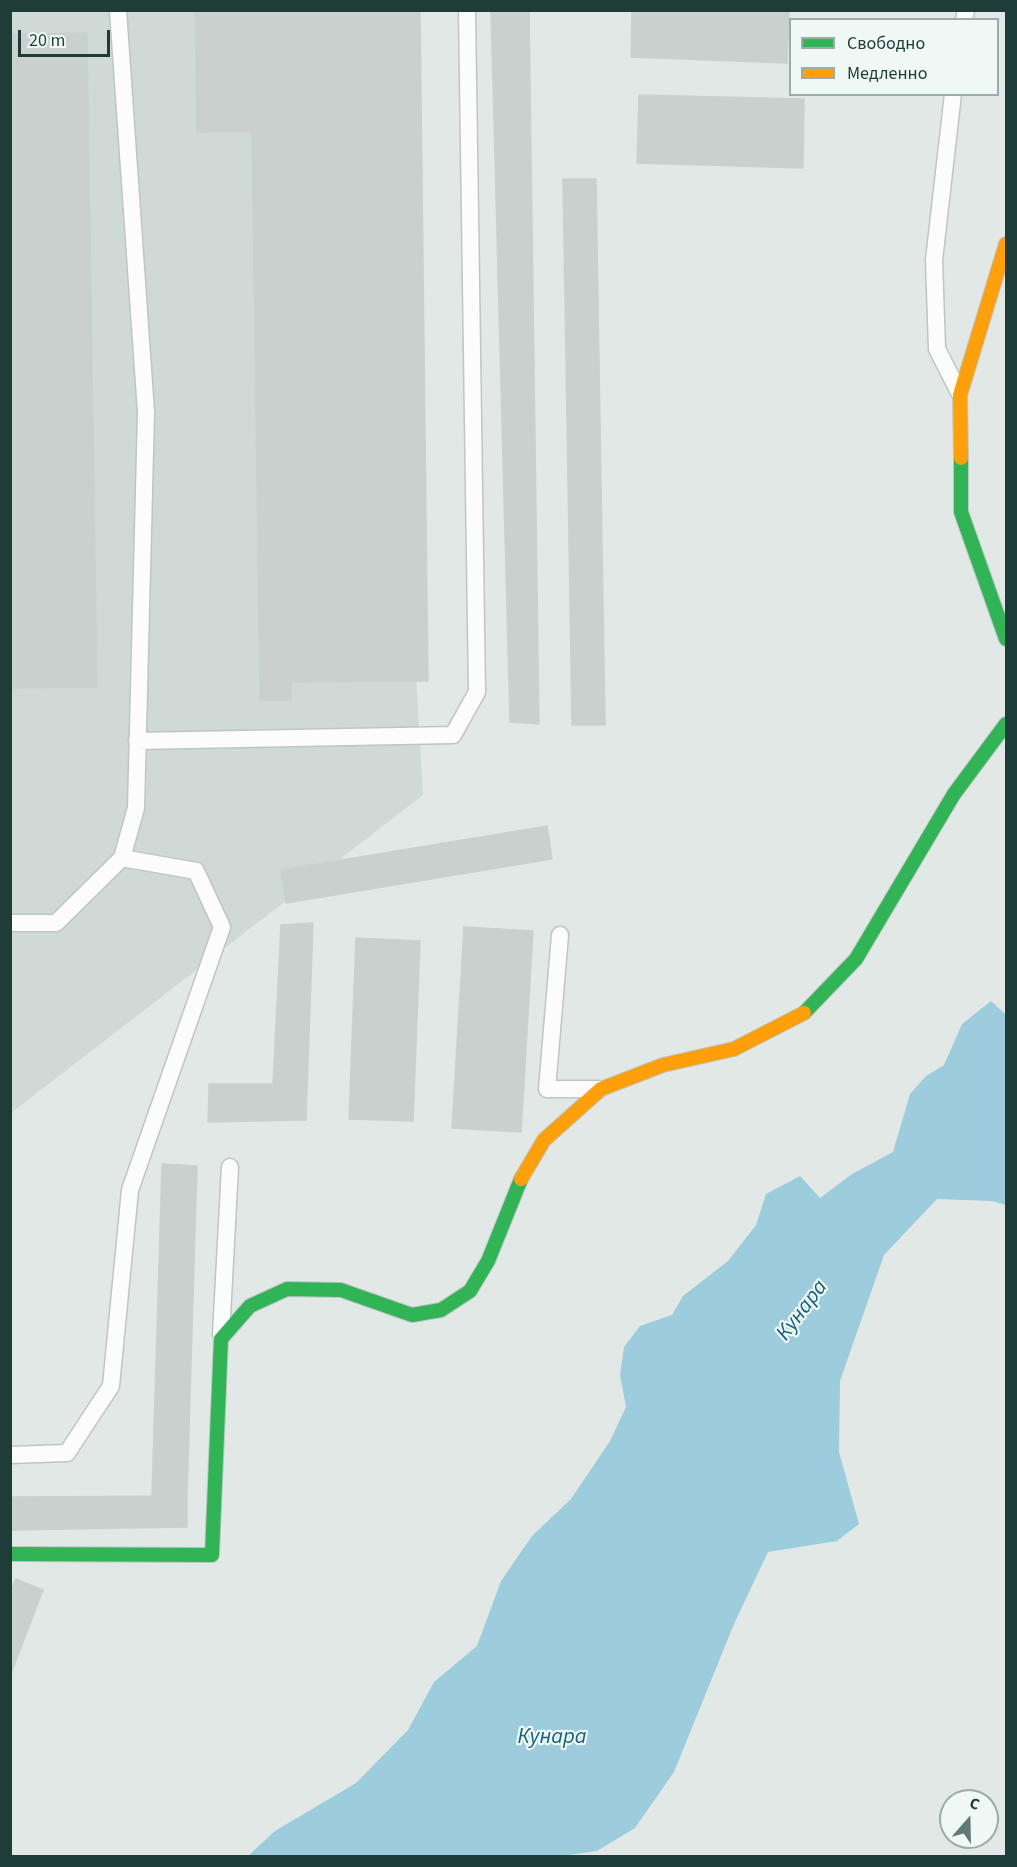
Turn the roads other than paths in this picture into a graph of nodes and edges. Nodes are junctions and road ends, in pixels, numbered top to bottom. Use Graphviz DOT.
graph roads {
  1 [pos="118,10"];
  2 [pos="468,10"];
  3 [pos="953,96"];
  4 [pos="1006,244"];
  5 [pos="960,395"];
  6 [pos="1006,639"];
  7 [pos="1006,724"];
  8 [pos="137,741"];
  9 [pos="122,858"];
  10 [pos="10,923"];
  11 [pos="560,935"];
  12 [pos="601,1089"];
  13 [pos="230,1167"];
  14 [pos="221,1339"];
  15 [pos="10,1455"];
  16 [pos="10,1554"];
  1 -- 8 [label="lane"];
  2 -- 8 [label="lane"];
  3 -- 5 [label="lane"];
  4 -- 5 [label="street"];
  5 -- 6 [label="street"];
  7 -- 12 [label="street"];
  8 -- 9 [label="lane"];
  9 -- 10 [label="lane"];
  9 -- 15 [label="lane"];
  11 -- 12 [label="lane"];
  12 -- 14 [label="street"];
  13 -- 14 [label="lane"];
  14 -- 16 [label="street"];
}
